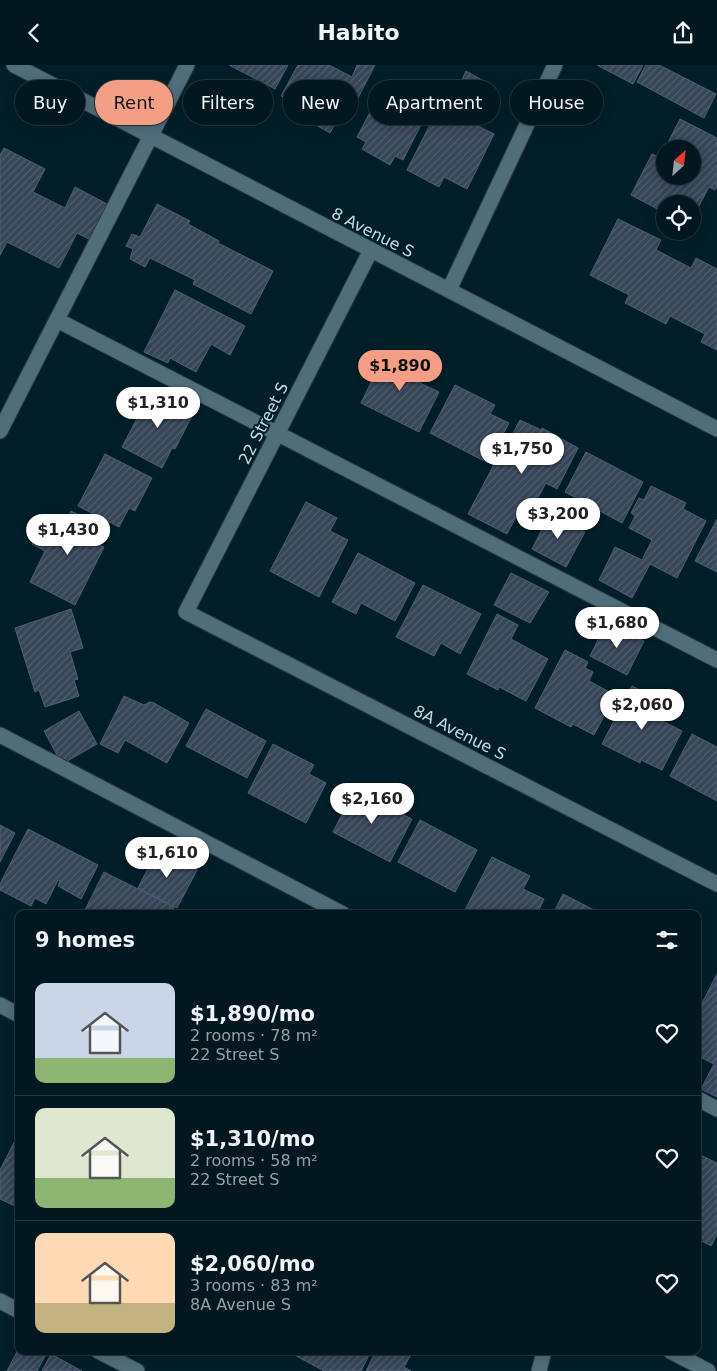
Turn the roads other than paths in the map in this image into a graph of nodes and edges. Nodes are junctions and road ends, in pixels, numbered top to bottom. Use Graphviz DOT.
graph roads {
  1 [pos="14,65"];
  2 [pos="187,65"];
  3 [pos="555,65"];
  4 [pos="150,136"];
  5 [pos="371,250"];
  6 [pos="449,290"];
  7 [pos="57,320"];
  8 [pos="717,429"];
  9 [pos="0,431"];
  10 [pos="277,434"];
  11 [pos="186,612"];
  12 [pos="717,660"];
  13 [pos="0,735"];
  14 [pos="717,884"];
  15 [pos="335,910"];
  16 [pos="0,1005"];
  17 [pos="15,1013"];
  18 [pos="701,1101"];
  19 [pos="717,1109"];
  20 [pos="0,1301"];
  21 [pos="15,1309"];
  22 [pos="106,1355"];
  23 [pos="543,1355"];
  24 [pos="678,1355"];
  25 [pos="137,1371"];
  26 [pos="539,1371"];
  27 [pos="708,1371"];
  1 -- 4 [label="street, 8 Avenue S"];
  2 -- 4 [label="street"];
  3 -- 6 [label="street"];
  4 -- 5 [label="street, 8 Avenue S"];
  4 -- 7 [label="street"];
  5 -- 6 [label="street, 8 Avenue S"];
  5 -- 10 [label="street, 22 Street S"];
  6 -- 8 [label="street, 8 Avenue S"];
  7 -- 9 [label="street"];
  7 -- 10 [label="street"];
  10 -- 11 [label="street, 22 Street S"];
  10 -- 12 [label="street"];
  11 -- 14 [label="street, 8A Avenue S"];
  13 -- 15 [label="street"];
  16 -- 17 [label="street"];
  18 -- 19 [label="street"];
  20 -- 21 [label="street"];
  22 -- 25 [label="street"];
  23 -- 26 [label="street"];
  24 -- 27 [label="street"];
}
